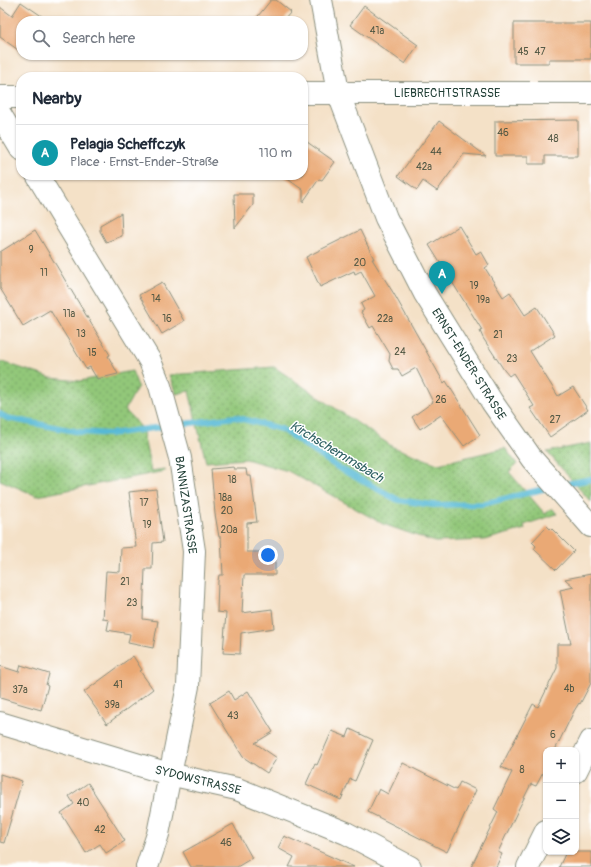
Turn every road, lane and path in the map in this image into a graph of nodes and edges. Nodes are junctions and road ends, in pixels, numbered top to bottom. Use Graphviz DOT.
graph roads {
  1 [pos="321,0"];
  2 [pos="338,92"];
  3 [pos="308,93"];
  4 [pos="591,93"];
  5 [pos="0,97"];
  6 [pos="16,97"];
  7 [pos="0,114"];
  8 [pos="16,141"];
  9 [pos="40,180"];
  10 [pos="591,526"];
  11 [pos="0,723"];
  12 [pos="591,741"];
  13 [pos="579,765"];
  14 [pos="169,774"];
  15 [pos="543,837"];
  16 [pos="147,867"];
  17 [pos="410,867"];
  18 [pos="528,867"];
  1 -- 2 [label="street, ERNST-ENDER-STRASSE"];
  2 -- 3 [label="street, LIEBRECHTSTRASSE"];
  2 -- 4 [label="street, LIEBRECHTSTRASSE"];
  2 -- 10 [label="street, ERNST-ENDER-STRASSE"];
  5 -- 6 [label="street"];
  7 -- 8 [label="street"];
  9 -- 14 [label="street, BANNIZASTRASSE"];
  11 -- 14 [label="street, SYDOWSTRASSE"];
  12 -- 13 [label="street"];
  14 -- 16 [label="street, BANNIZASTRASSE"];
  14 -- 17 [label="street, SYDOWSTRASSE"];
  15 -- 18 [label="street"];
}
